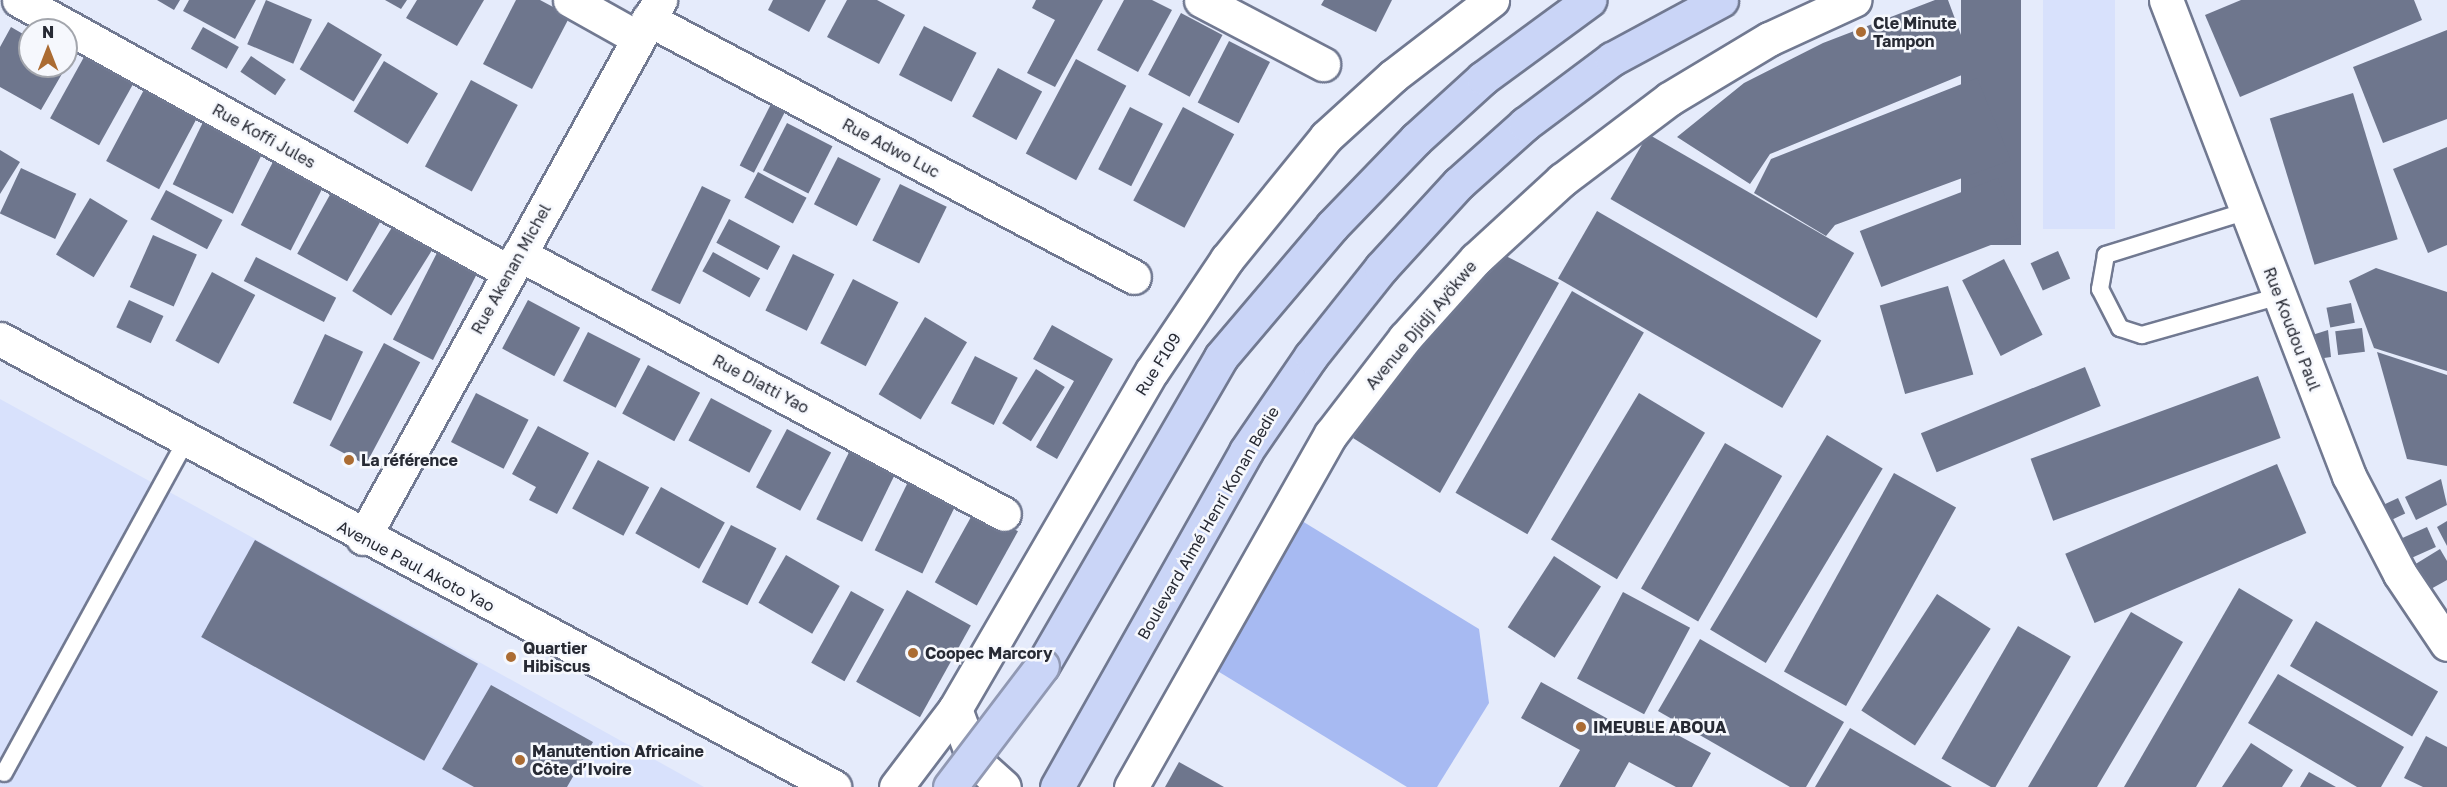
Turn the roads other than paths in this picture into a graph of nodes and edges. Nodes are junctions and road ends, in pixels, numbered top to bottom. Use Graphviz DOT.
graph roads {
  1 [pos="4,0"];
  2 [pos="20,0"];
  3 [pos="570,0"];
  4 [pos="1201,0"];
  5 [pos="1492,0"];
  6 [pos="1588,0"];
  7 [pos="1721,0"];
  8 [pos="1854,0"];
  9 [pos="2166,0"];
  10 [pos="0,8"];
  11 [pos="649,19"];
  12 [pos="1323,64"];
  13 [pos="2247,211"];
  14 [pos="514,263"];
  15 [pos="1134,277"];
  16 [pos="2280,296"];
  17 [pos="0,339"];
  18 [pos="186,441"];
  19 [pos="1004,514"];
  20 [pos="363,538"];
  21 [pos="2447,644"];
  22 [pos="1042,666"];
  23 [pos="955,709"];
  24 [pos="4,773"];
  25 [pos="1128,786"];
  26 [pos="834,787"];
  27 [pos="896,787"];
  28 [pos="950,787"];
  29 [pos="977,787"];
  30 [pos="1004,787"];
  31 [pos="1056,787"];
  1 -- 10 [label="street"];
  2 -- 14 [label="street, Rue Koffi Jules"];
  3 -- 11 [label="street, Rue Adwo Luc"];
  4 -- 12 [label="street"];
  5 -- 23 [label="street, Rue F109"];
  6 -- 22 [label="highway"];
  7 -- 31 [label="highway, Boulevard Aimé Henri Konan Bedie"];
  8 -- 25 [label="street, Avenue Djidji Ayökwe"];
  9 -- 13 [label="street, Rue Koudou Paul"];
  11 -- 14 [label="street, Rue Akenan Michel"];
  11 -- 15 [label="street, Rue Adwo Luc"];
  13 -- 16 [label="street, Rue Koudou Paul"];
  13 -- 16 [label="lane"];
  14 -- 19 [label="street, Rue Diatti Yao"];
  14 -- 20 [label="street, Rue Akenan Michel"];
  16 -- 21 [label="street, Rue Koudou Paul"];
  17 -- 18 [label="street, Avenue Paul Akoto Yao"];
  18 -- 20 [label="street, Avenue Paul Akoto Yao"];
  18 -- 24 [label="lane"];
  20 -- 26 [label="street, Avenue Paul Akoto Yao"];
  22 -- 28 [label="highway, bridge"];
  22 -- 29 [label="highway, bridge"];
  23 -- 27 [label="street, Rue F109"];
  23 -- 30 [label="street"];
}
